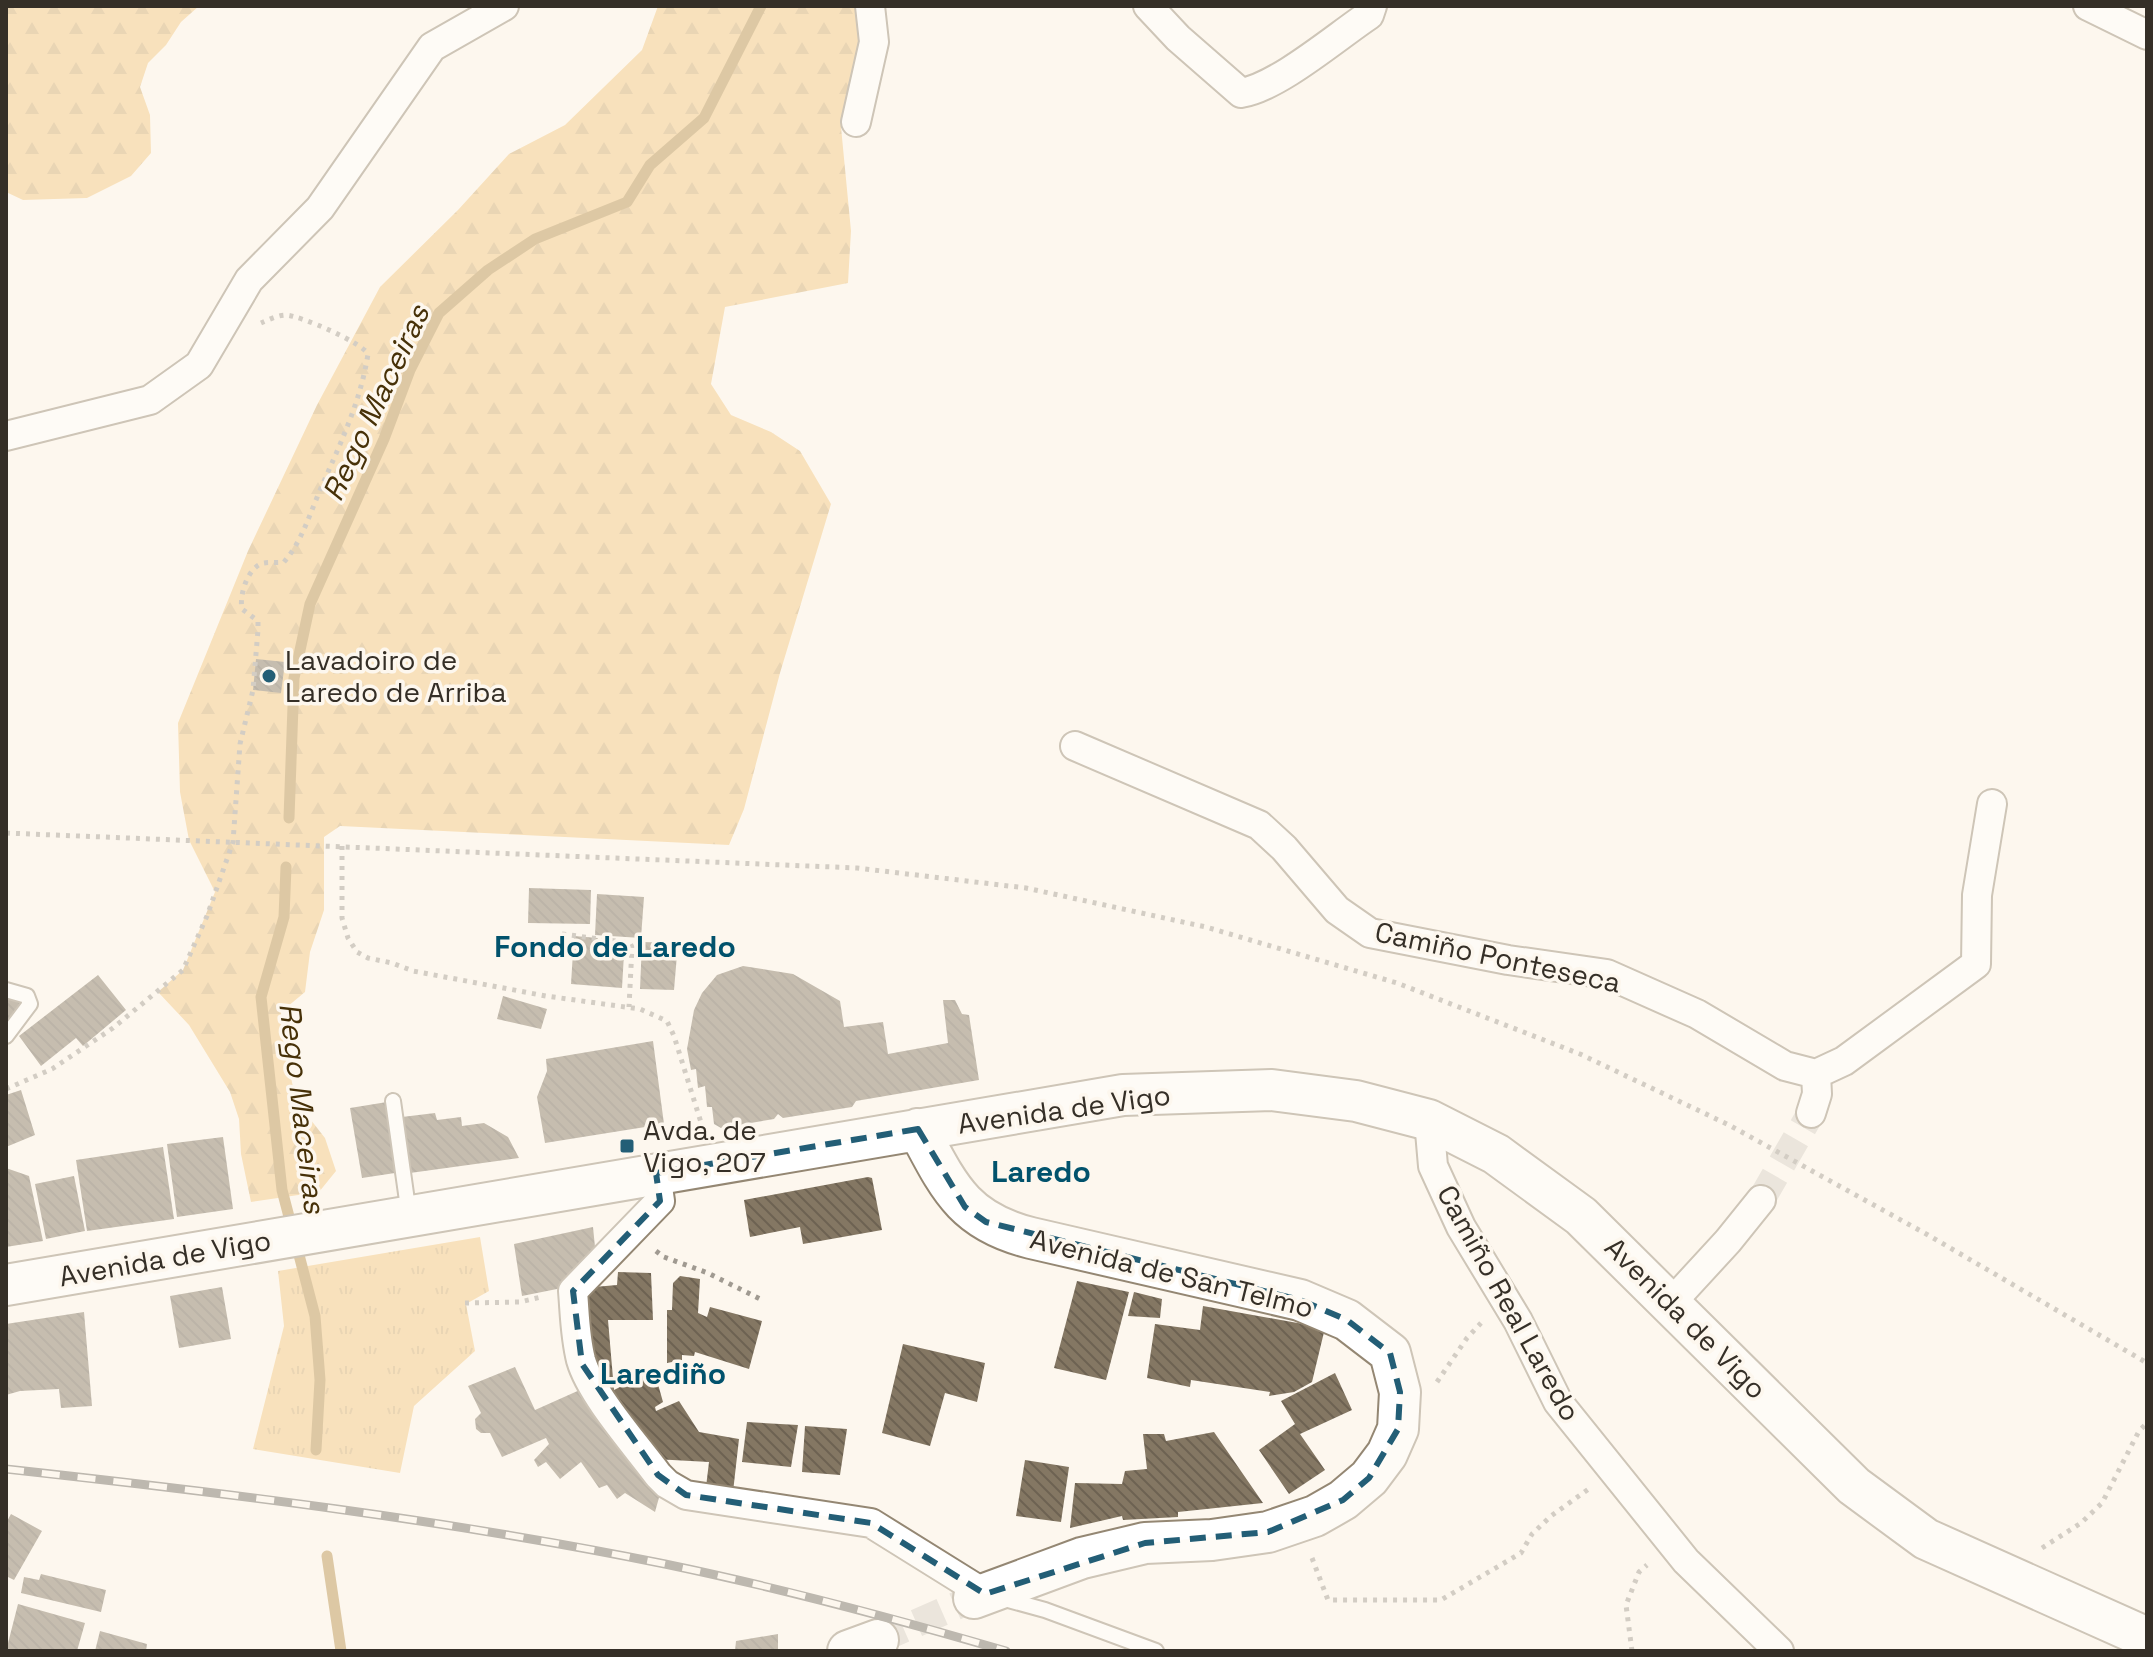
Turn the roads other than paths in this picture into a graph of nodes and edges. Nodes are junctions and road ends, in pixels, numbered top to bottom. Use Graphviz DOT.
graph roads {
  1 [pos="504,6"];
  2 [pos="870,6"];
  3 [pos="1148,6"];
  4 [pos="1372,6"];
  5 [pos="2088,6"];
  6 [pos="2147,35"];
  7 [pos="856,122"];
  8 [pos="6,436"];
  9 [pos="1075,746"];
  10 [pos="1992,804"];
  11 [pos="6,990"];
  12 [pos="6,1036"];
  13 [pos="1816,1074"];
  14 [pos="393,1101"];
  15 [pos="1811,1113"];
  16 [pos="1429,1120"];
  17 [pos="918,1129"];
  18 [pos="656,1173"];
  19 [pos="1761,1200"];
  20 [pos="410,1216"];
  21 [pos="6,1285"];
  22 [pos="1671,1303"];
  23 [pos="980,1596"];
  24 [pos="2147,1638"];
  25 [pos="1156,1651"];
  26 [pos="1779,1651"];
  1 -- 8 [label="street"];
  2 -- 7 [label="street"];
  3 -- 4 [label="street"];
  5 -- 6 [label="street"];
  9 -- 13 [label="street, Camiño Ponteseca"];
  10 -- 13 [label="street"];
  11 -- 12 [label="lane"];
  13 -- 15 [label="street"];
  14 -- 20 [label="lane"];
  16 -- 17 [label="main road, Avenida de Vigo"];
  16 -- 22 [label="main road, Avenida de Vigo"];
  16 -- 26 [label="street, Camiño Real Laredo"];
  17 -- 18 [label="main road, Avenida de Vigo"];
  17 -- 23 [label="main road, Avenida de San Telmo"];
  18 -- 20 [label="main road, Avenida de Vigo"];
  18 -- 23 [label="street"];
  19 -- 22 [label="street"];
  20 -- 21 [label="main road, Avenida de Vigo"];
  22 -- 24 [label="main road, Avenida de Vigo"];
  23 -- 25 [label="lane"];
}
